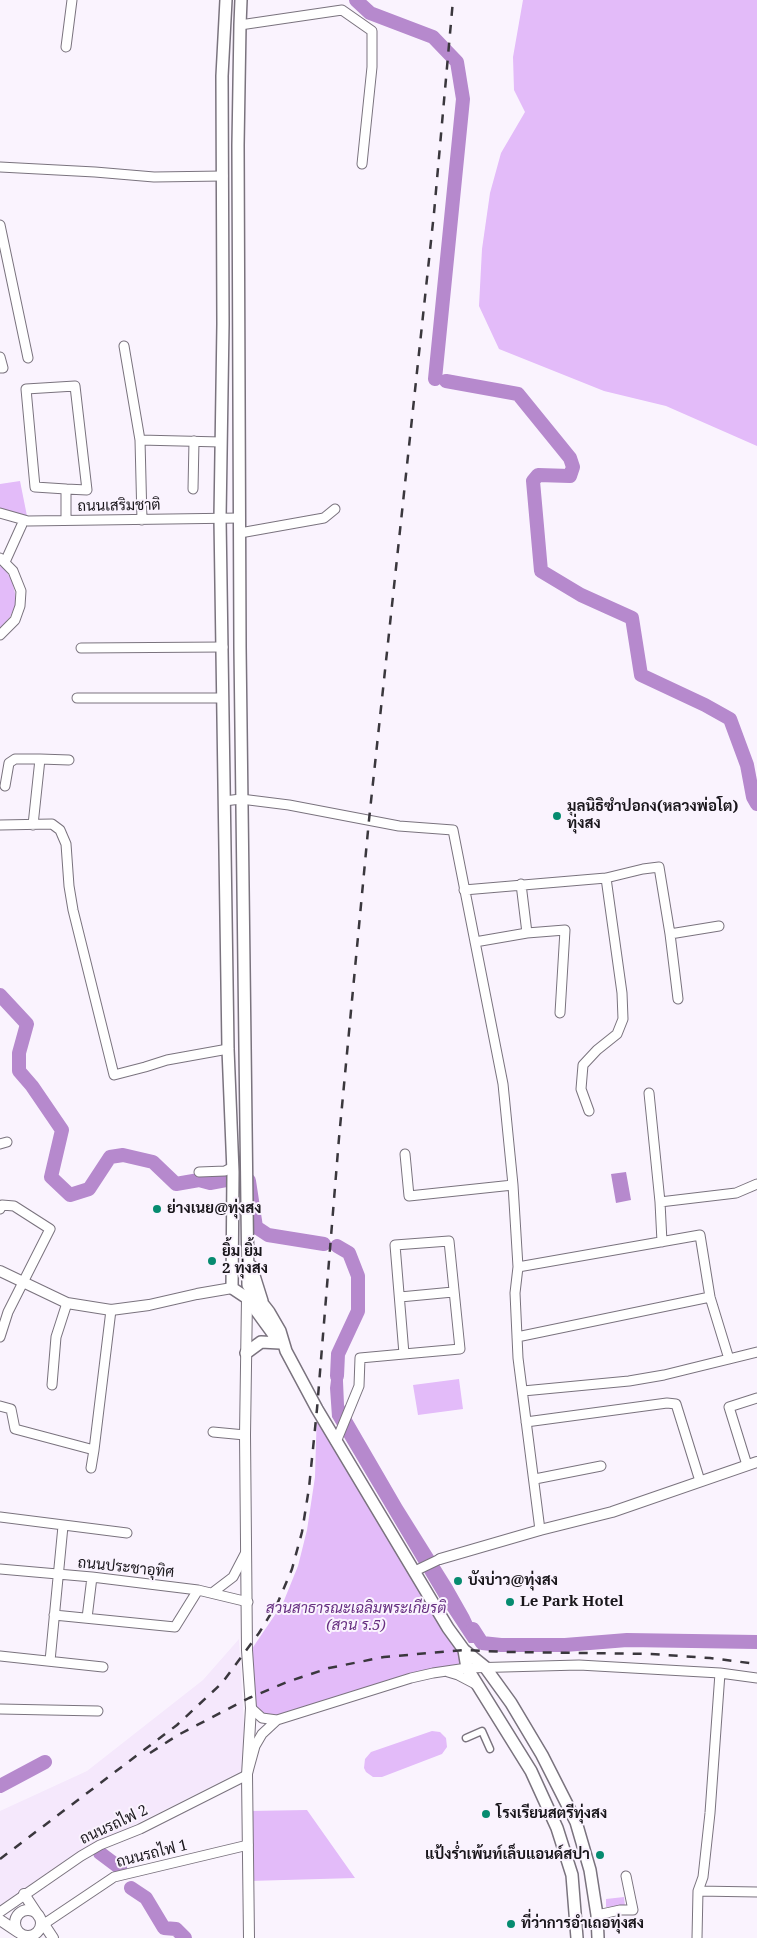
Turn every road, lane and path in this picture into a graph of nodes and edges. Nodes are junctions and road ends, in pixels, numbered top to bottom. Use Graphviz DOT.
graph roads {
  1 [pos="72,0"];
  2 [pos="226,0"];
  3 [pos="241,0"];
  4 [pos="240,25"];
  5 [pos="66,47"];
  6 [pos="362,164"];
  7 [pos="0,167"];
  8 [pos="223,176"];
  9 [pos="0,225"];
  10 [pos="124,346"];
  11 [pos="0,357"];
  12 [pos="28,358"];
  13 [pos="0,368"];
  14 [pos="140,440"];
  15 [pos="194,442"];
  16 [pos="221,442"];
  17 [pos="193,489"];
  18 [pos="66,490"];
  19 [pos="335,510"];
  20 [pos="0,512"];
  21 [pos="220,518"];
  22 [pos="240,518"];
  23 [pos="24,520"];
  24 [pos="66,520"];
  25 [pos="142,520"];
  26 [pos="240,533"];
  27 [pos="2,560"];
  28 [pos="0,635"];
  29 [pos="223,647"];
  30 [pos="81,648"];
  31 [pos="77,698"];
  32 [pos="223,698"];
  33 [pos="40,759"];
  34 [pos="69,760"];
  35 [pos="5,786"];
  36 [pos="241,799"];
  37 [pos="224,801"];
  38 [pos="0,825"];
  39 [pos="33,825"];
  40 [pos="606,878"];
  41 [pos="521,884"];
  42 [pos="464,890"];
  43 [pos="719,926"];
  44 [pos="527,932"];
  45 [pos="670,934"];
  46 [pos="475,942"];
  47 [pos="678,999"];
  48 [pos="560,1012"];
  49 [pos="228,1050"];
  50 [pos="649,1093"];
  51 [pos="589,1111"];
  52 [pos="405,1154"];
  53 [pos="233,1170"];
  54 [pos="199,1172"];
  55 [pos="757,1184"];
  56 [pos="513,1185"];
  57 [pos="660,1202"];
  58 [pos="0,1209"];
  59 [pos="662,1242"];
  60 [pos="247,1258"];
  61 [pos="518,1267"];
  62 [pos="0,1271"];
  63 [pos="22,1283"];
  64 [pos="248,1285"];
  65 [pos="232,1288"];
  66 [pos="453,1292"];
  67 [pos="400,1297"];
  68 [pos="710,1297"];
  69 [pos="247,1298"];
  70 [pos="67,1303"];
  71 [pos="263,1304"];
  72 [pos="110,1310"];
  73 [pos="4,1312"];
  74 [pos="0,1337"];
  75 [pos="517,1337"];
  76 [pos="283,1347"];
  77 [pos="757,1352"];
  78 [pos="246,1353"];
  79 [pos="404,1354"];
  80 [pos="729,1359"];
  81 [pos="52,1385"];
  82 [pos="523,1391"];
  83 [pos="757,1398"];
  84 [pos="0,1406"];
  85 [pos="526,1422"];
  86 [pos="213,1432"];
  87 [pos="246,1435"];
  88 [pos="338,1439"];
  89 [pos="94,1450"];
  90 [pos="752,1464"];
  91 [pos="601,1466"];
  92 [pos="91,1468"];
  93 [pos="535,1479"];
  94 [pos="700,1482"];
  95 [pos="0,1517"];
  96 [pos="63,1526"];
  97 [pos="540,1530"];
  98 [pos="127,1533"];
  99 [pos="248,1548"];
  100 [pos="440,1559"];
  101 [pos="0,1569"];
  102 [pos="417,1569"];
  103 [pos="58,1575"];
  104 [pos="92,1577"];
  105 [pos="198,1590"];
  106 [pos="212,1593"];
  107 [pos="248,1602"];
  108 [pos="54,1615"];
  109 [pos="87,1618"];
  110 [pos="464,1650"];
  111 [pos="0,1656"];
  112 [pos="50,1661"];
  113 [pos="103,1667"];
  114 [pos="486,1667"];
  115 [pos="467,1668"];
  116 [pos="433,1673"];
  117 [pos="720,1673"];
  118 [pos="757,1678"];
  119 [pos="477,1686"];
  120 [pos="251,1708"];
  121 [pos="0,1710"];
  122 [pos="98,1711"];
  123 [pos="277,1720"];
  124 [pos="466,1738"];
  125 [pos="490,1749"];
  126 [pos="247,1775"];
  127 [pos="248,1845"];
  128 [pos="626,1876"];
  129 [pos="698,1891"];
  130 [pos="757,1892"];
  131 [pos="24,1894"];
  132 [pos="0,1912"];
  133 [pos="597,1915"];
  134 [pos="0,1920"];
  135 [pos="42,1920"];
  136 [pos="24,1937"];
  137 [pos="53,1938"];
  138 [pos="249,1938"];
  139 [pos="577,1938"];
  140 [pos="598,1938"];
  141 [pos="697,1938"];
  1 -- 5 [label="street"];
  2 -- 8 [label="main road"];
  3 -- 4 [label="main road"];
  4 -- 6 [label="street"];
  4 -- 22 [label="main road"];
  7 -- 8 [label="street"];
  8 -- 16 [label="main road"];
  9 -- 12 [label="street"];
  10 -- 14 [label="street"];
  11 -- 13 [label="street"];
  14 -- 15 [label="street"];
  14 -- 25 [label="street"];
  15 -- 16 [label="street"];
  15 -- 17 [label="street"];
  16 -- 21 [label="main road"];
  18 -- 18 [label="street"];
  18 -- 24 [label="street"];
  19 -- 26 [label="street"];
  20 -- 23 [label="street, ถนนเสริมชาติ"];
  21 -- 22 [label="street, ถนนเสริมชาติ"];
  21 -- 25 [label="street, ถนนเสริมชาติ"];
  21 -- 29 [label="main road"];
  22 -- 26 [label="main road"];
  23 -- 24 [label="street, ถนนเสริมชาติ"];
  23 -- 27 [label="street"];
  24 -- 25 [label="street, ถนนเสริมชาติ"];
  26 -- 36 [label="main road"];
  27 -- 28 [label="street"];
  29 -- 30 [label="street"];
  29 -- 32 [label="main road"];
  31 -- 32 [label="street"];
  32 -- 37 [label="main road"];
  33 -- 34 [label="street"];
  33 -- 35 [label="street"];
  33 -- 39 [label="street"];
  36 -- 37 [label="street"];
  36 -- 42 [label="street"];
  36 -- 60 [label="main road"];
  37 -- 49 [label="main road"];
  38 -- 39 [label="street"];
  39 -- 49 [label="street"];
  40 -- 41 [label="street"];
  40 -- 45 [label="street"];
  40 -- 51 [label="street"];
  41 -- 42 [label="street"];
  41 -- 44 [label="street"];
  42 -- 46 [label="street"];
  43 -- 45 [label="street"];
  44 -- 46 [label="street"];
  44 -- 48 [label="street"];
  45 -- 47 [label="street"];
  46 -- 56 [label="street"];
  49 -- 53 [label="main road"];
  50 -- 57 [label="street"];
  52 -- 56 [label="street"];
  53 -- 54 [label="street"];
  53 -- 65 [label="main road"];
  55 -- 57 [label="street"];
  56 -- 61 [label="street"];
  57 -- 59 [label="street"];
  58 -- 63 [label="street"];
  59 -- 61 [label="street"];
  59 -- 68 [label="street"];
  60 -- 64 [label="main road"];
  60 -- 71 [label="main road"];
  61 -- 75 [label="street"];
  62 -- 63 [label="street"];
  63 -- 70 [label="street"];
  63 -- 73 [label="street"];
  64 -- 69 [label="street"];
  64 -- 71 [label="main road"];
  65 -- 69 [label="main road"];
  65 -- 72 [label="street"];
  66 -- 67 [label="street"];
  66 -- 67 [label="street"];
  66 -- 79 [label="street"];
  67 -- 79 [label="street"];
  68 -- 75 [label="street"];
  68 -- 80 [label="street"];
  69 -- 76 [label="main road"];
  69 -- 78 [label="street"];
  70 -- 72 [label="street"];
  70 -- 81 [label="street"];
  71 -- 76 [label="main road"];
  72 -- 89 [label="street"];
  73 -- 74 [label="street"];
  75 -- 82 [label="street"];
  76 -- 78 [label="main road"];
  76 -- 88 [label="main road"];
  77 -- 80 [label="street"];
  78 -- 87 [label="street"];
  79 -- 88 [label="street"];
  80 -- 82 [label="street"];
  82 -- 85 [label="street"];
  83 -- 90 [label="street"];
  84 -- 89 [label="street"];
  85 -- 93 [label="street"];
  85 -- 94 [label="street"];
  86 -- 87 [label="street"];
  87 -- 99 [label="street"];
  88 -- 102 [label="main road"];
  89 -- 92 [label="street"];
  90 -- 94 [label="street"];
  91 -- 93 [label="street"];
  93 -- 97 [label="street"];
  94 -- 97 [label="street"];
  95 -- 96 [label="street"];
  96 -- 98 [label="street"];
  96 -- 103 [label="street"];
  97 -- 100 [label="street"];
  99 -- 106 [label="street"];
  99 -- 107 [label="street"];
  100 -- 102 [label="street"];
  101 -- 103 [label="street, ถนนประชาอุทิศ"];
  102 -- 110 [label="main road"];
  103 -- 104 [label="street, ถนนประชาอุทิศ"];
  103 -- 108 [label="street"];
  104 -- 105 [label="street, ถนนประชาอุทิศ"];
  104 -- 109 [label="street"];
  105 -- 106 [label="street, ถนนประชาอุทิศ"];
  105 -- 109 [label="street"];
  106 -- 107 [label="street, ถนนประชาอุทิศ"];
  107 -- 120 [label="street"];
  108 -- 109 [label="street"];
  108 -- 112 [label="street"];
  110 -- 114 [label="main road"];
  110 -- 115 [label="main road"];
  111 -- 112 [label="street"];
  112 -- 113 [label="street"];
  114 -- 115 [label="street"];
  114 -- 117 [label="street"];
  114 -- 133 [label="main road"];
  115 -- 116 [label="street"];
  115 -- 119 [label="main road"];
  116 -- 119 [label="street"];
  116 -- 123 [label="street"];
  117 -- 118 [label="street"];
  117 -- 129 [label="street"];
  119 -- 139 [label="main road"];
  120 -- 123 [label="street"];
  120 -- 126 [label="street"];
  121 -- 122 [label="street"];
  123 -- 126 [label="street"];
  124 -- 125 [label="street"];
  126 -- 127 [label="street"];
  126 -- 131 [label="street, ถนนรถไฟ 2"];
  127 -- 135 [label="street, ถนนรถไฟ 1"];
  127 -- 138 [label="street"];
  128 -- 133 [label="street"];
  129 -- 130 [label="street"];
  129 -- 141 [label="street"];
  131 -- 132 [label="street, ถนนรถไฟ 2"];
  131 -- 135 [label="street"];
  133 -- 140 [label="main road"];
  134 -- 136 [label="street"];
  135 -- 136 [label="street"];
  135 -- 136 [label="street"];
  135 -- 137 [label="street"];
}
